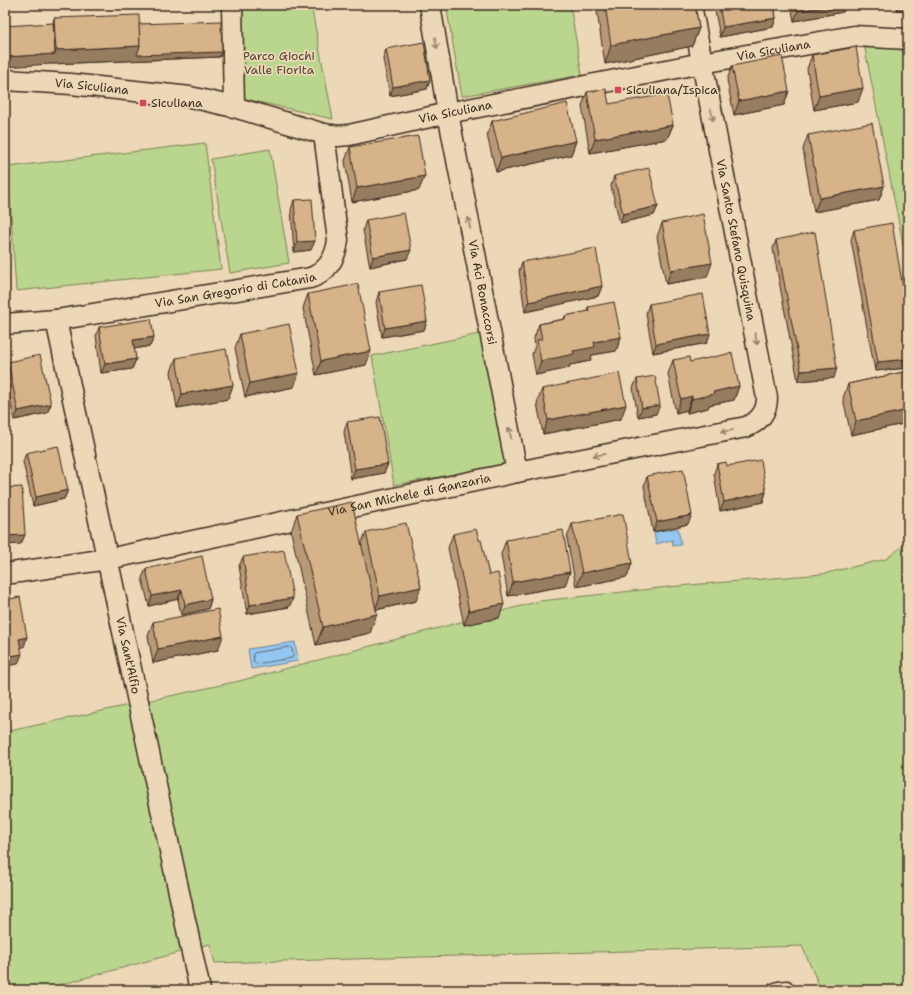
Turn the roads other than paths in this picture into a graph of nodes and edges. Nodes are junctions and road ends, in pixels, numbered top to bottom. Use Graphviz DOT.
graph roads {
  1 [pos="232,5"];
  2 [pos="430,5"];
  3 [pos="691,5"];
  4 [pos="908,39"];
  5 [pos="702,63"];
  6 [pos="5,80"];
  7 [pos="234,107"];
  8 [pos="448,113"];
  9 [pos="324,134"];
  10 [pos="56,320"];
  11 [pos="5,324"];
  12 [pos="762,416"];
  13 [pos="517,472"];
  14 [pos="108,559"];
  15 [pos="5,574"];
  16 [pos="200,990"];
  17 [pos="770,990"];
  18 [pos="789,990"];
  1 -- 7 [label="street"];
  2 -- 8 [label="street, Via Aci Bonaccorsi, one-way"];
  3 -- 5 [label="street, Via Santo Stefano Quisquina"];
  4 -- 5 [label="street, Via Siculiana"];
  5 -- 8 [label="street, Via Siculiana"];
  5 -- 12 [label="street, Via Santo Stefano Quisquina, one-way"];
  6 -- 7 [label="street, Via Siculiana"];
  7 -- 9 [label="street, Via Siculiana"];
  8 -- 9 [label="street, Via Siculiana"];
  13 -- 8 [label="street, Via Aci Bonaccorsi, one-way"];
  9 -- 10 [label="street, Via San Gregorio di Catania"];
  10 -- 11 [label="street, Via San Gregorio di Catania"];
  10 -- 14 [label="street, Via Sant'Alfio"];
  12 -- 13 [label="street, Via San Michele di Ganzaria, one-way"];
  13 -- 14 [label="street, Via San Michele di Ganzaria"];
  14 -- 15 [label="street, Via San Michele di Ganzaria"];
  14 -- 16 [label="street, Via Sant'Alfio"];
  17 -- 18 [label="lane"];
}
